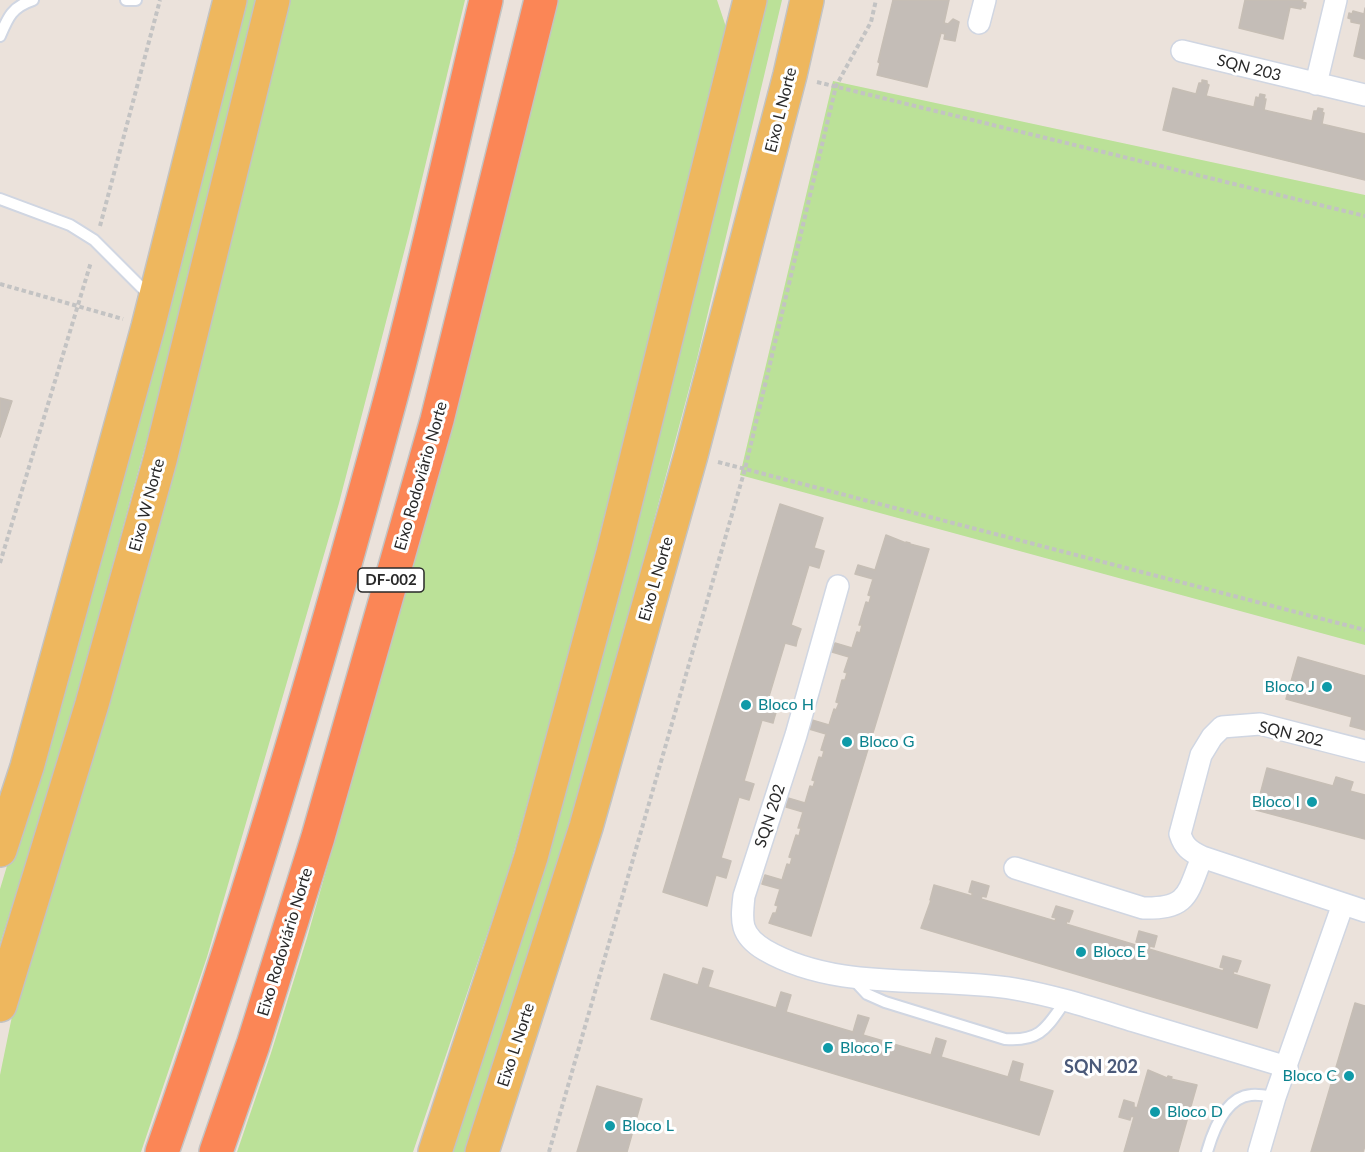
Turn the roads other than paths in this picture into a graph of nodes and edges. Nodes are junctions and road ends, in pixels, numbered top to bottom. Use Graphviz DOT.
graph roads {
  1 [pos="33,0"];
  2 [pos="126,0"];
  3 [pos="136,0"];
  4 [pos="230,0"];
  5 [pos="273,0"];
  6 [pos="486,0"];
  7 [pos="541,0"];
  8 [pos="807,0"];
  9 [pos="986,0"];
  10 [pos="1336,0"];
  11 [pos="749,2"];
  12 [pos="980,23"];
  13 [pos="0,36"];
  14 [pos="1182,51"];
  15 [pos="1316,84"];
  16 [pos="1365,94"];
  17 [pos="0,201"];
  18 [pos="151,314"];
  19 [pos="838,586"];
  20 [pos="1365,751"];
  21 [pos="0,850"];
  22 [pos="1202,857"];
  23 [pos="1015,868"];
  24 [pos="1343,904"];
  25 [pos="1365,911"];
  26 [pos="853,978"];
  27 [pos="1065,1000"];
  28 [pos="0,1005"];
  29 [pos="1287,1067"];
  30 [pos="1275,1097"];
  31 [pos="162,1152"];
  32 [pos="216,1152"];
  33 [pos="435,1152"];
  34 [pos="482,1152"];
  35 [pos="1207,1152"];
  36 [pos="1259,1152"];
  1 -- 13 [label="lane"];
  2 -- 3 [label="lane"];
  4 -- 18 [label="main road"];
  5 -- 28 [label="main road, Eixo W Norte"];
  6 -- 31 [label="highway, DF-002"];
  7 -- 32 [label="highway, Eixo Rodoviário Norte / DF-002"];
  8 -- 34 [label="main road, Eixo L Norte"];
  9 -- 12 [label="street"];
  10 -- 15 [label="street"];
  11 -- 33 [label="main road"];
  14 -- 15 [label="street, SQN 203"];
  15 -- 16 [label="street, SQN 203"];
  17 -- 18 [label="lane"];
  18 -- 21 [label="main road"];
  19 -- 26 [label="street, SQN 202"];
  20 -- 22 [label="street, SQN 202"];
  22 -- 23 [label="street"];
  22 -- 24 [label="street, SQN 202"];
  24 -- 25 [label="street, SQN 202"];
  24 -- 29 [label="street"];
  26 -- 27 [label="street, SQN 202"];
  26 -- 27 [label="lane, SQN 202"];
  27 -- 29 [label="street, SQN 202"];
  29 -- 30 [label="street"];
  30 -- 35 [label="lane"];
  30 -- 36 [label="street"];
}
